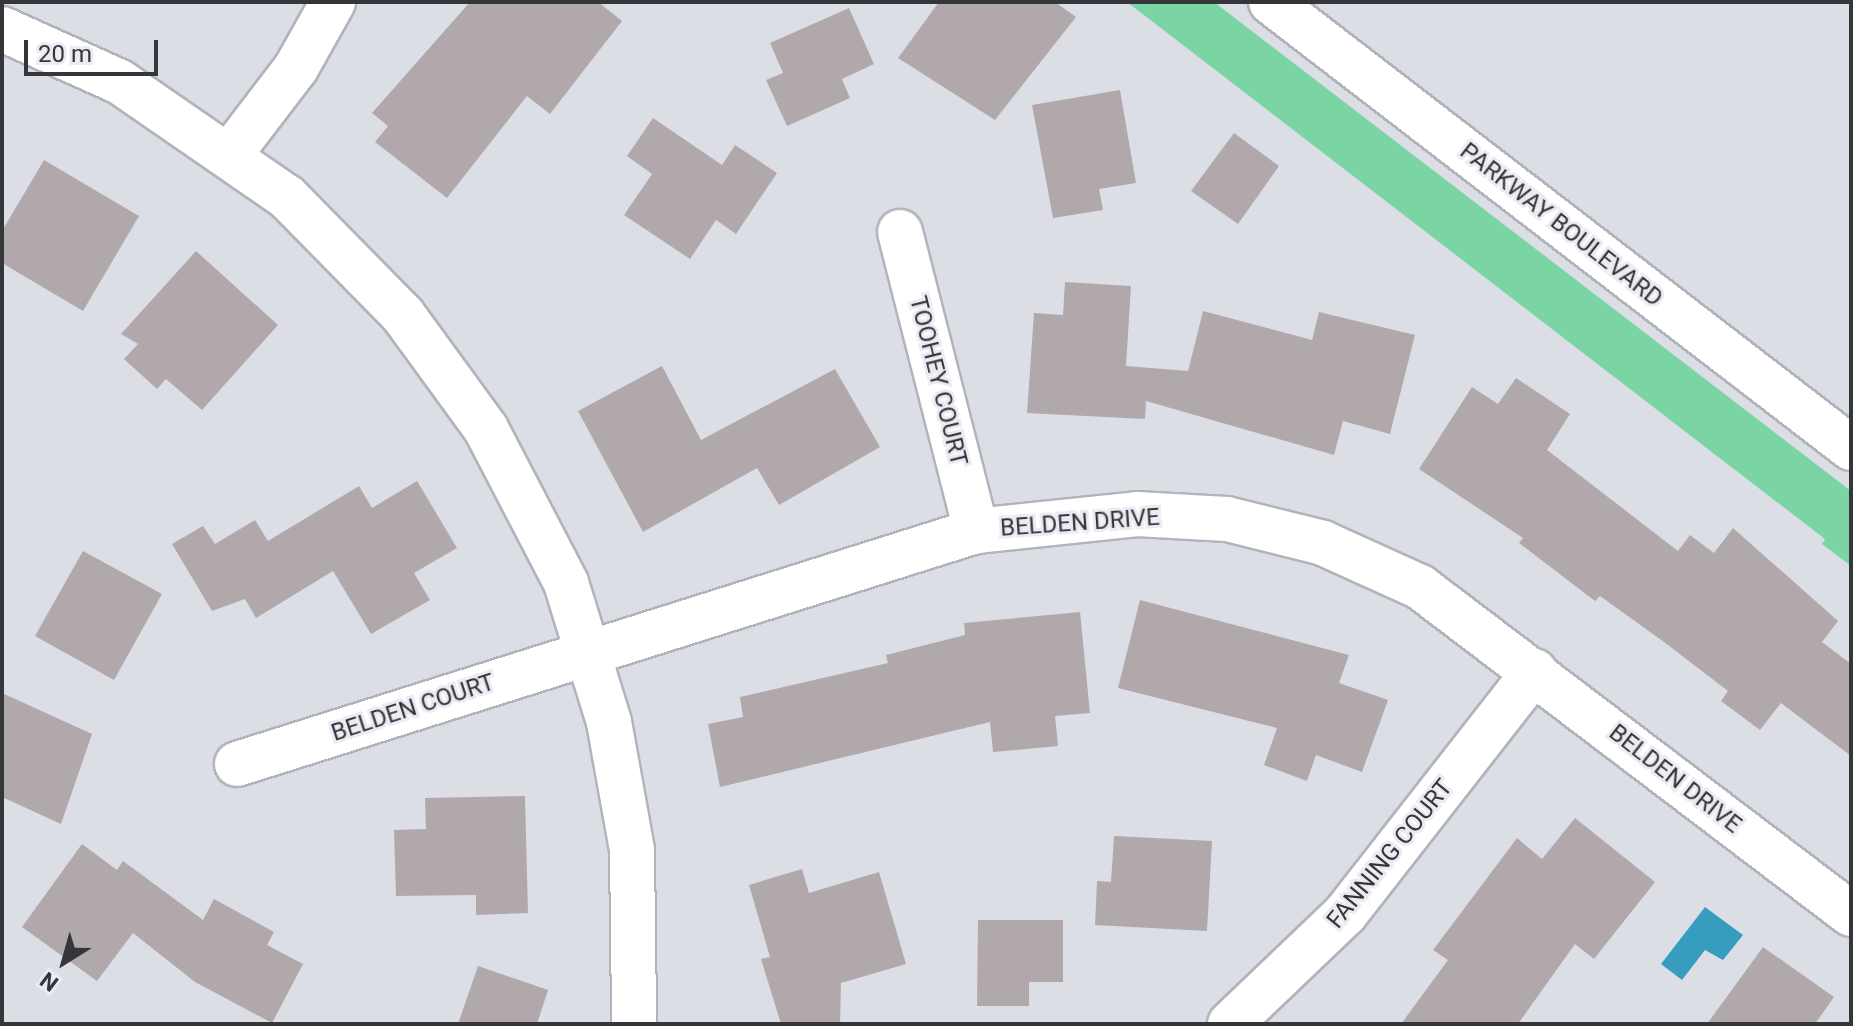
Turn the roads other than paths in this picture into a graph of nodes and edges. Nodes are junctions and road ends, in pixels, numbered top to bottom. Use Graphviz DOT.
graph roads {
  1 [pos="333,2"];
  2 [pos="1271,2"];
  3 [pos="2,29"];
  4 [pos="231,153"];
  5 [pos="900,232"];
  6 [pos="1851,448"];
  7 [pos="976,531"];
  8 [pos="589,650"];
  9 [pos="1535,671"];
  10 [pos="237,764"];
  11 [pos="1851,914"];
  12 [pos="634,1024"];
  13 [pos="1230,1024"];
  1 -- 4 [label="street"];
  2 -- 6 [label="street, PARKWAY BOULEVARD"];
  3 -- 4 [label="street"];
  4 -- 8 [label="street"];
  5 -- 7 [label="street, TOOHEY COURT"];
  7 -- 8 [label="street, BELDEN DRIVE"];
  7 -- 9 [label="street, BELDEN DRIVE"];
  8 -- 10 [label="street, BELDEN COURT"];
  8 -- 12 [label="street"];
  9 -- 11 [label="street, BELDEN DRIVE"];
  9 -- 13 [label="street, FANNING COURT"];
}
